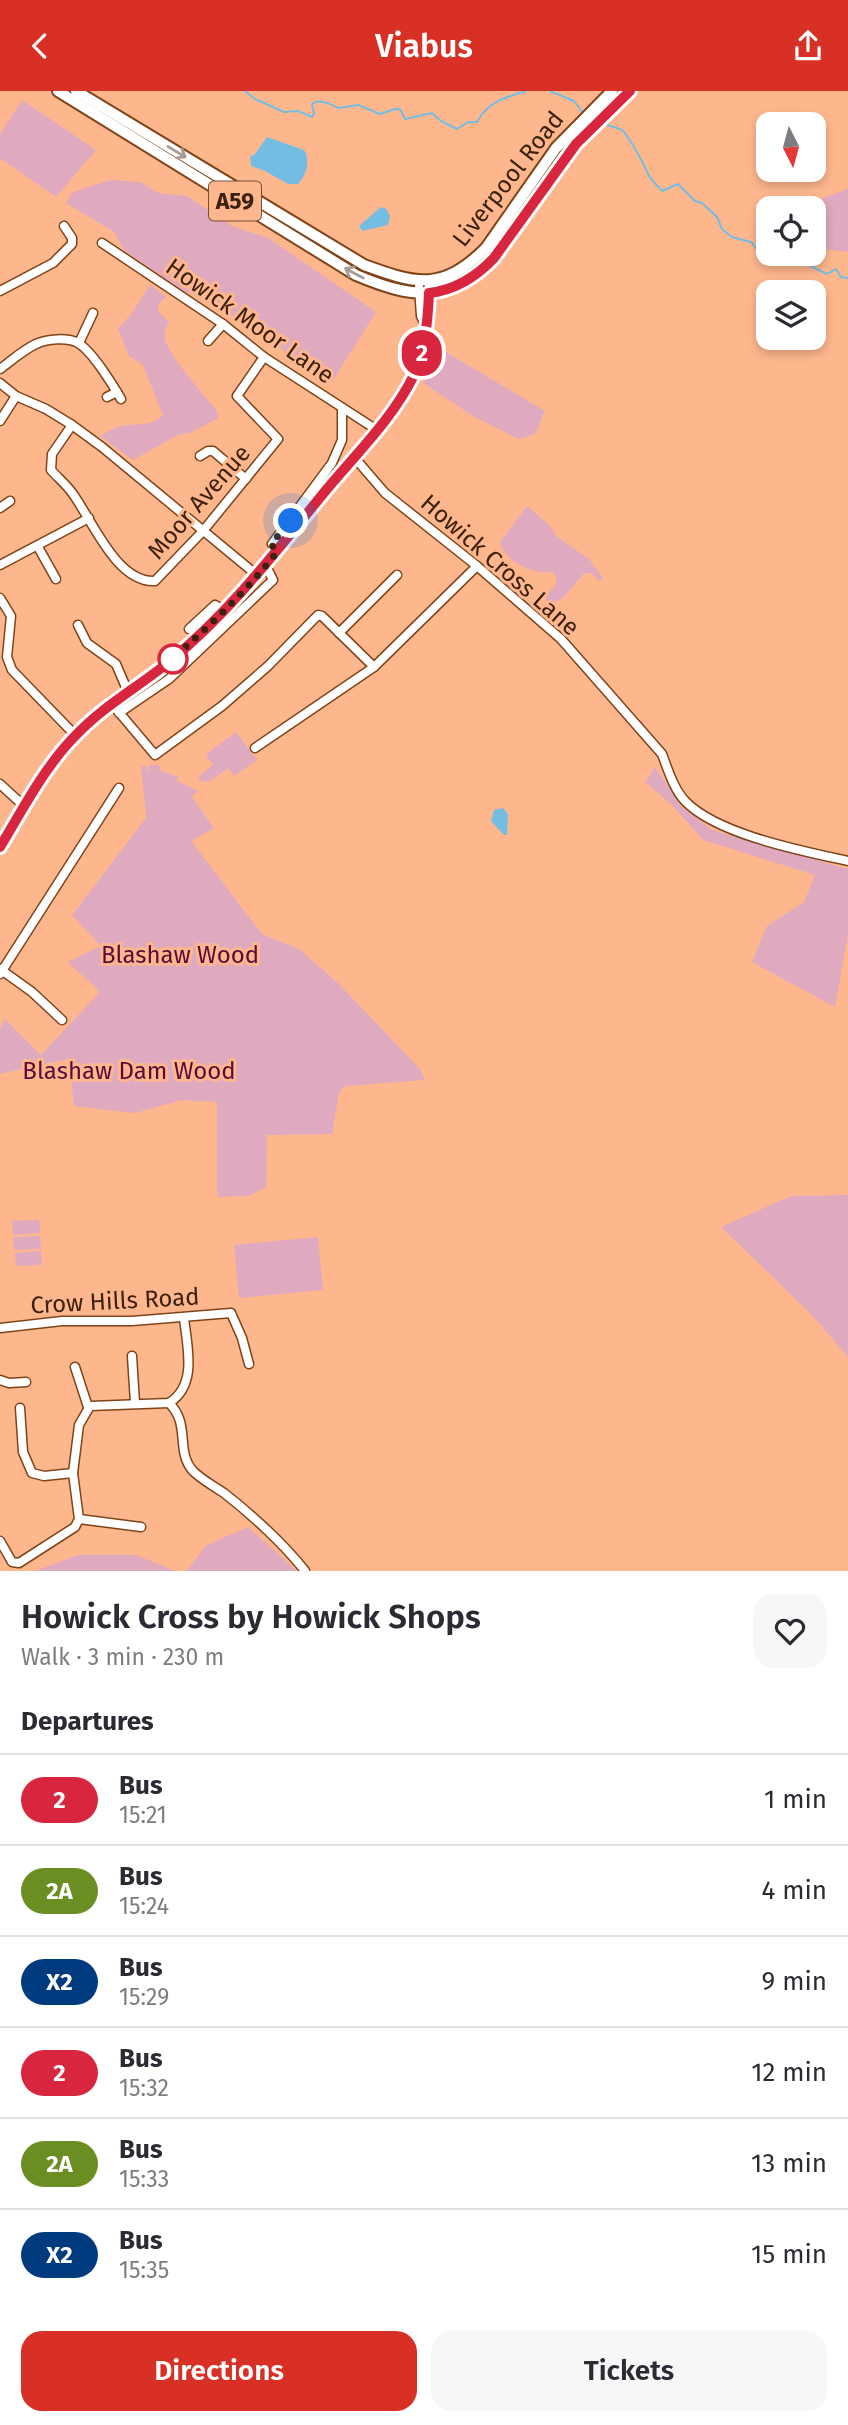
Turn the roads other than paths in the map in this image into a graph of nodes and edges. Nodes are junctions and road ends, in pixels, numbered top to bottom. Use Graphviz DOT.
graph roads {
  1 [pos="58,91"];
  2 [pos="76,91"];
  3 [pos="612,91"];
  4 [pos="631,91"];
  5 [pos="64,226"];
  6 [pos="102,243"];
  7 [pos="424,280"];
  8 [pos="0,291"];
  9 [pos="424,293"];
  10 [pos="223,324"];
  11 [pos="98,328"];
  12 [pos="208,341"];
  13 [pos="79,343"];
  14 [pos="264,357"];
  15 [pos="0,369"];
  16 [pos="0,383"];
  17 [pos="16,396"];
  18 [pos="107,397"];
  19 [pos="342,408"];
  20 [pos="0,421"];
  21 [pos="72,425"];
  22 [pos="377,430"];
  23 [pos="200,456"];
  24 [pos="354,457"];
  25 [pos="246,479"];
  26 [pos="89,518"];
  27 [pos="203,531"];
  28 [pos="38,547"];
  29 [pos="277,552"];
  30 [pos="0,565"];
  31 [pos="266,566"];
  32 [pos="477,566"];
  33 [pos="397,575"];
  34 [pos="258,576"];
  35 [pos="56,579"];
  36 [pos="0,598"];
  37 [pos="225,611"];
  38 [pos="78,625"];
  39 [pos="188,629"];
  40 [pos="340,633"];
  41 [pos="4,656"];
  42 [pos="373,667"];
  43 [pos="128,692"];
  44 [pos="112,704"];
  45 [pos="120,713"];
  46 [pos="75,735"];
  47 [pos="255,748"];
  48 [pos="0,784"];
  49 [pos="119,788"];
  50 [pos="25,807"];
  51 [pos="0,847"];
  52 [pos="848,861"];
  53 [pos="1,971"];
  54 [pos="62,1020"];
  55 [pos="184,1318"];
  56 [pos="0,1328"];
  57 [pos="132,1356"];
  58 [pos="248,1361"];
  59 [pos="75,1365"];
  60 [pos="143,1365"];
  61 [pos="133,1366"];
  62 [pos="0,1380"];
  63 [pos="19,1393"];
  64 [pos="135,1403"];
  65 [pos="169,1403"];
  66 [pos="88,1407"];
  67 [pos="20,1408"];
  68 [pos="73,1473"];
  69 [pos="79,1519"];
  70 [pos="141,1528"];
  71 [pos="0,1541"];
  72 [pos="305,1571"];
  9 -- 1 [label="highway, A59, one-way"];
  2 -- 7 [label="highway, A59, one-way"];
  3 -- 7 [label="highway, Liverpool Road"];
  4 -- 9 [label="highway, Liverpool Road / A59"];
  5 -- 8 [label="street"];
  6 -- 10 [label="street, Howick Moor Lane"];
  7 -- 9 [label="street"];
  9 -- 22 [label="street"];
  10 -- 12 [label="street"];
  10 -- 14 [label="street, Howick Moor Lane"];
  11 -- 13 [label="street"];
  13 -- 15 [label="street"];
  13 -- 18 [label="street"];
  14 -- 19 [label="street, Howick Moor Lane"];
  14 -- 25 [label="street, Moor Avenue"];
  16 -- 17 [label="street"];
  17 -- 20 [label="street"];
  17 -- 21 [label="street"];
  19 -- 22 [label="street, Howick Moor Lane"];
  19 -- 29 [label="street"];
  21 -- 26 [label="street, Moor Avenue"];
  21 -- 27 [label="street"];
  22 -- 24 [label="street"];
  23 -- 25 [label="street"];
  24 -- 29 [label="street"];
  24 -- 32 [label="street, Howick Cross Lane"];
  25 -- 27 [label="street, Moor Avenue"];
  26 -- 27 [label="street, Moor Avenue"];
  26 -- 28 [label="street"];
  27 -- 34 [label="street"];
  28 -- 30 [label="street"];
  28 -- 35 [label="street"];
  29 -- 31 [label="street"];
  31 -- 34 [label="street"];
  31 -- 45 [label="street"];
  32 -- 42 [label="street"];
  32 -- 52 [label="street, Howick Cross Lane"];
  33 -- 40 [label="street"];
  34 -- 37 [label="street"];
  36 -- 41 [label="street"];
  37 -- 39 [label="street"];
  37 -- 43 [label="street"];
  38 -- 43 [label="street"];
  40 -- 42 [label="street"];
  40 -- 45 [label="street"];
  41 -- 46 [label="street"];
  42 -- 47 [label="street"];
  43 -- 44 [label="street"];
  44 -- 45 [label="street"];
  44 -- 46 [label="street"];
  46 -- 50 [label="street"];
  48 -- 50 [label="street"];
  49 -- 53 [label="street"];
  50 -- 51 [label="street"];
  53 -- 54 [label="street"];
  55 -- 56 [label="street, Crow Hills Road"];
  55 -- 58 [label="street, Crow Hills Road"];
  55 -- 65 [label="street"];
  57 -- 61 [label="street"];
  59 -- 66 [label="street"];
  60 -- 61 [label="street"];
  61 -- 64 [label="street"];
  62 -- 63 [label="street"];
  64 -- 65 [label="street"];
  64 -- 66 [label="street"];
  65 -- 72 [label="street"];
  66 -- 68 [label="street"];
  67 -- 68 [label="street"];
  68 -- 69 [label="street"];
  69 -- 70 [label="street"];
  69 -- 71 [label="street"];
}
